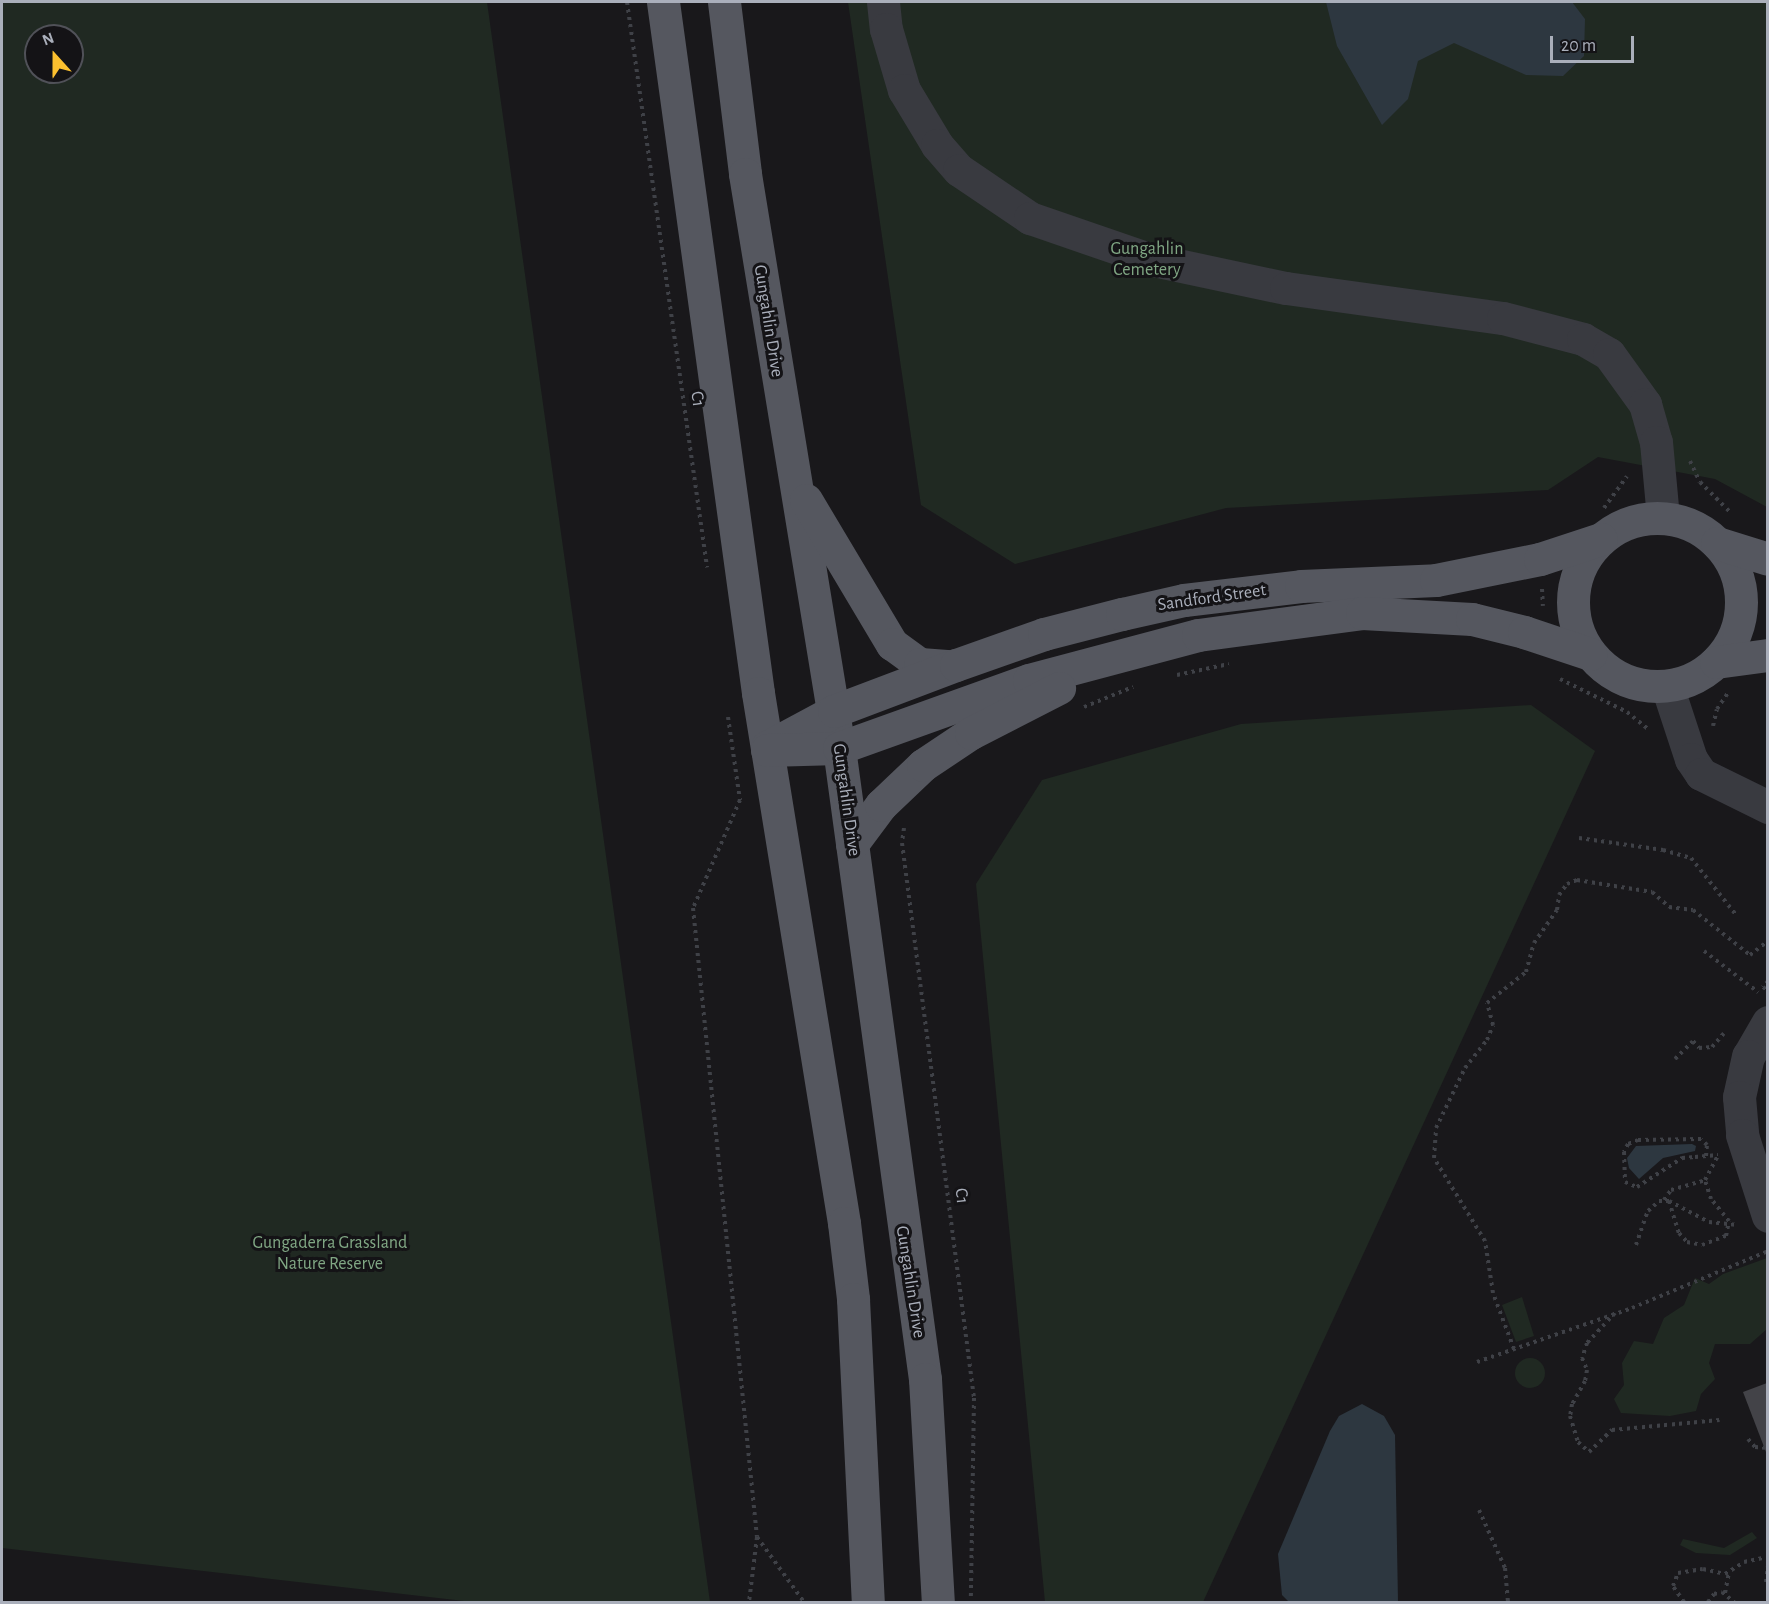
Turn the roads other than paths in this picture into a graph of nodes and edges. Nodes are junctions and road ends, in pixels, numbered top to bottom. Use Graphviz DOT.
graph roads {
  1 [pos="663,2"];
  2 [pos="724,2"];
  3 [pos="883,2"];
  4 [pos="793,478"];
  5 [pos="1663,518"];
  6 [pos="1601,539"];
  7 [pos="1717,543"];
  8 [pos="1767,559"];
  9 [pos="1165,643"];
  10 [pos="1590,654"];
  11 [pos="1767,655"];
  12 [pos="956,665"];
  13 [pos="1724,676"];
  14 [pos="1667,686"];
  15 [pos="834,711"];
  16 [pos="767,748"];
  17 [pos="840,748"];
  18 [pos="1767,807"];
  19 [pos="852,844"];
  20 [pos="1759,1004"];
  21 [pos="1756,1220"];
  22 [pos="868,1602"];
  23 [pos="938,1602"];
  1 -- 16 [label="main road"];
  2 -- 4 [label="main road, Gungahlin Drive"];
  3 -- 5 [label="lane"];
  4 -- 12 [label="main road"];
  4 -- 15 [label="main road, Gungahlin Drive"];
  5 -- 6 [label="main road"];
  5 -- 7 [label="main road"];
  6 -- 10 [label="main road"];
  6 -- 12 [label="main road, Sandford Street"];
  7 -- 8 [label="main road"];
  7 -- 13 [label="main road"];
  9 -- 10 [label="main road, Sandford Street"];
  9 -- 17 [label="main road, Sandford Street"];
  9 -- 19 [label="main road"];
  10 -- 14 [label="main road"];
  11 -- 13 [label="main road"];
  12 -- 15 [label="main road, Sandford Street"];
  13 -- 14 [label="main road"];
  14 -- 18 [label="lane"];
  15 -- 16 [label="main road, Sandford Street"];
  15 -- 17 [label="main road, Gungahlin Drive"];
  16 -- 17 [label="main road, Sandford Street"];
  16 -- 22 [label="main road"];
  17 -- 19 [label="main road, Gungahlin Drive"];
  19 -- 23 [label="main road, Gungahlin Drive"];
  20 -- 21 [label="lane"];
}
